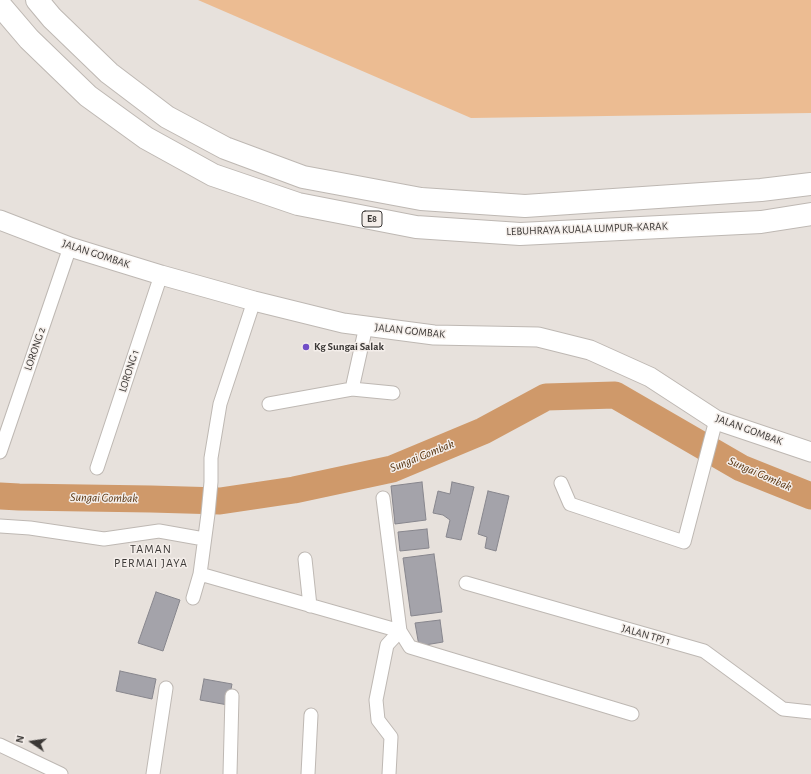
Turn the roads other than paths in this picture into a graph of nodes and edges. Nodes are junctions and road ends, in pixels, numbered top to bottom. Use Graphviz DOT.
graph roads {
  1 [pos="37,0"];
  2 [pos="0,5"];
  3 [pos="811,184"];
  4 [pos="811,214"];
  5 [pos="0,220"];
  6 [pos="70,247"];
  7 [pos="162,275"];
  8 [pos="254,301"];
  9 [pos="366,326"];
  10 [pos="352,389"];
  11 [pos="393,393"];
  12 [pos="269,404"];
  13 [pos="716,420"];
  14 [pos="0,452"];
  15 [pos="811,452"];
  16 [pos="97,468"];
  17 [pos="561,482"];
  18 [pos="383,498"];
  19 [pos="0,526"];
  20 [pos="204,539"];
  21 [pos="305,560"];
  22 [pos="200,574"];
  23 [pos="466,583"];
  24 [pos="193,598"];
  25 [pos="310,606"];
  26 [pos="400,632"];
  27 [pos="166,688"];
  28 [pos="232,696"];
  29 [pos="811,712"];
  30 [pos="632,714"];
  31 [pos="311,715"];
  32 [pos="0,745"];
  33 [pos="61,774"];
  34 [pos="153,774"];
  35 [pos="230,774"];
  36 [pos="308,774"];
  37 [pos="389,774"];
  1 -- 3 [label="highway"];
  2 -- 4 [label="highway, LEBUHRAYA KUALA LUMPUR–KARAK / E8"];
  5 -- 6 [label="main road, JALAN GOMBAK"];
  6 -- 7 [label="main road, JALAN GOMBAK"];
  6 -- 14 [label="street, LORONG 2"];
  7 -- 8 [label="main road, JALAN GOMBAK"];
  7 -- 16 [label="street, LORONG 1"];
  8 -- 9 [label="main road, JALAN GOMBAK"];
  8 -- 20 [label="street"];
  9 -- 10 [label="street"];
  9 -- 13 [label="main road, JALAN GOMBAK"];
  10 -- 11 [label="street"];
  10 -- 12 [label="street"];
  13 -- 15 [label="main road, JALAN GOMBAK"];
  13 -- 17 [label="street"];
  18 -- 26 [label="street"];
  19 -- 20 [label="street"];
  20 -- 22 [label="street"];
  21 -- 25 [label="street"];
  22 -- 24 [label="street"];
  22 -- 25 [label="street"];
  23 -- 29 [label="street, JALAN TPJ 1"];
  25 -- 26 [label="street"];
  26 -- 30 [label="street"];
  26 -- 37 [label="street"];
  27 -- 34 [label="street"];
  28 -- 35 [label="street"];
  31 -- 36 [label="street"];
  32 -- 33 [label="street"];
}
